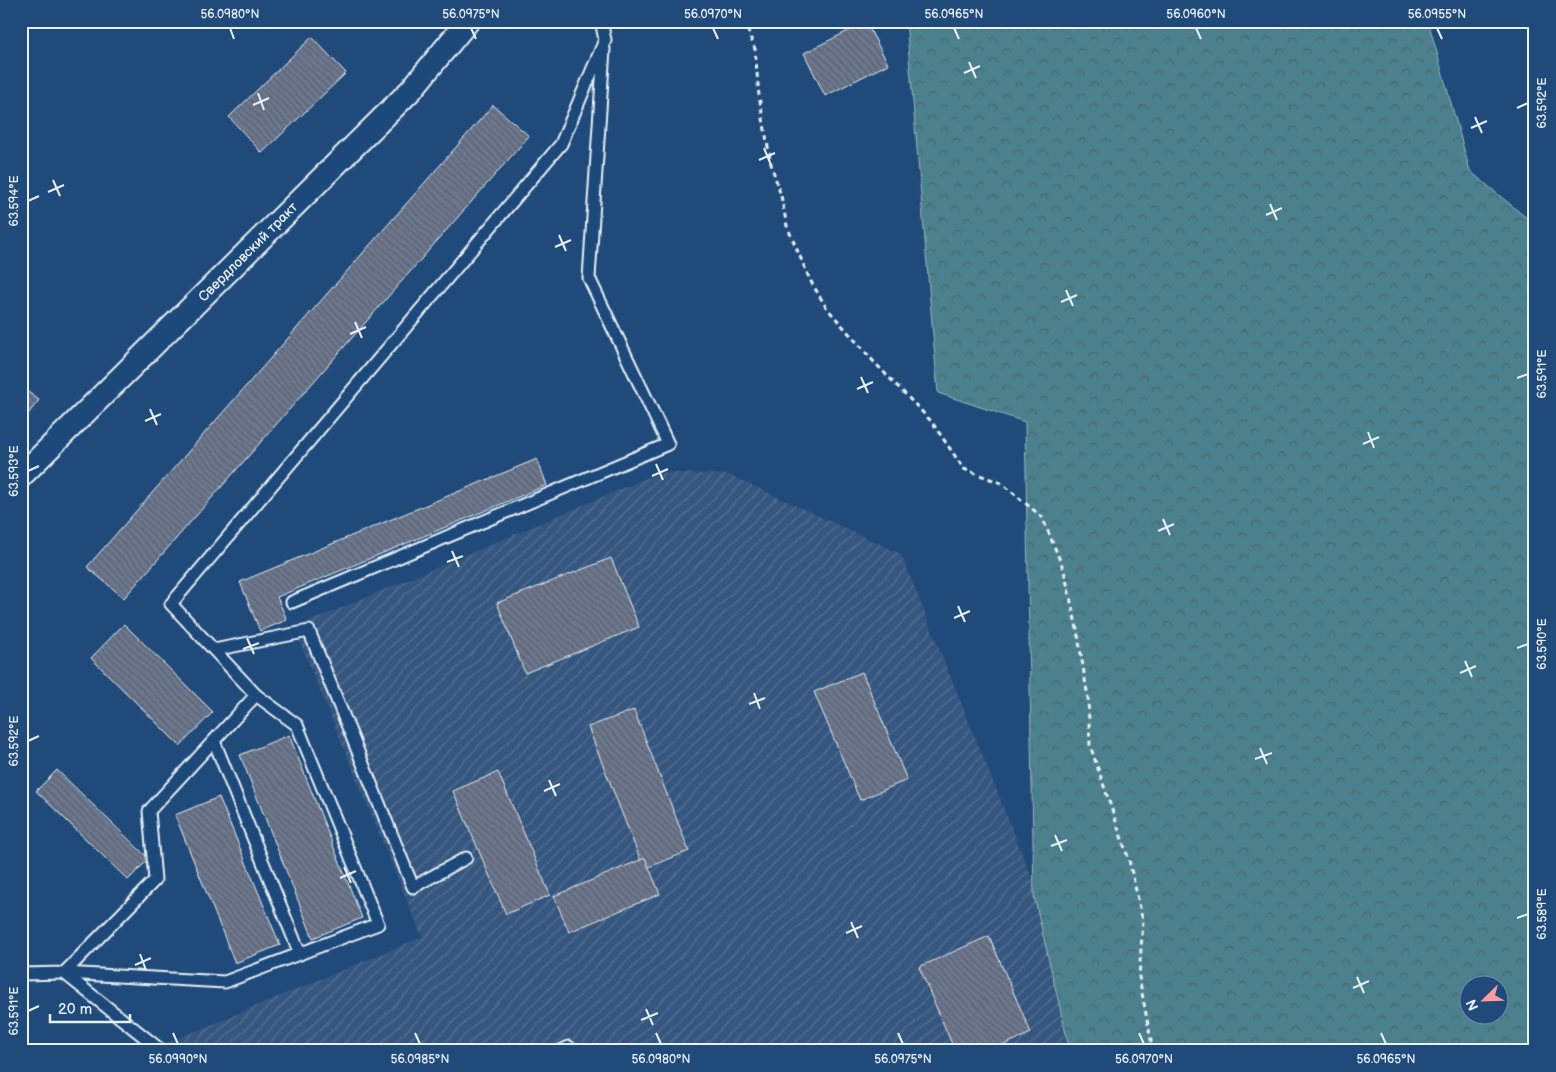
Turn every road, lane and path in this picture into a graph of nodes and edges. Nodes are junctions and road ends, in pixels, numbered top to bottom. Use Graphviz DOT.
graph roads {
  1 [pos="468,21"];
  2 [pos="601,21"];
  3 [pos="744,21"];
  4 [pos="605,40"];
  5 [pos="21,476"];
  6 [pos="292,602"];
  7 [pos="214,650"];
  8 [pos="256,695"];
  9 [pos="214,741"];
  10 [pos="466,858"];
  11 [pos="300,954"];
  12 [pos="64,973"];
  13 [pos="21,974"];
  14 [pos="162,1051"];
  15 [pos="561,1051"];
  16 [pos="570,1051"];
  17 [pos="1153,1051"];
  1 -- 5 [label="street, Свердловский тракт"];
  2 -- 4 [label="lane"];
  3 -- 17 [label="path"];
  4 -- 6 [label="lane"];
  4 -- 7 [label="lane"];
  7 -- 8 [label="lane"];
  7 -- 10 [label="lane"];
  8 -- 9 [label="lane"];
  8 -- 11 [label="lane"];
  9 -- 11 [label="lane"];
  9 -- 12 [label="lane"];
  11 -- 12 [label="lane"];
  12 -- 13 [label="lane"];
  12 -- 14 [label="lane"];
  15 -- 16 [label="lane"];
}
